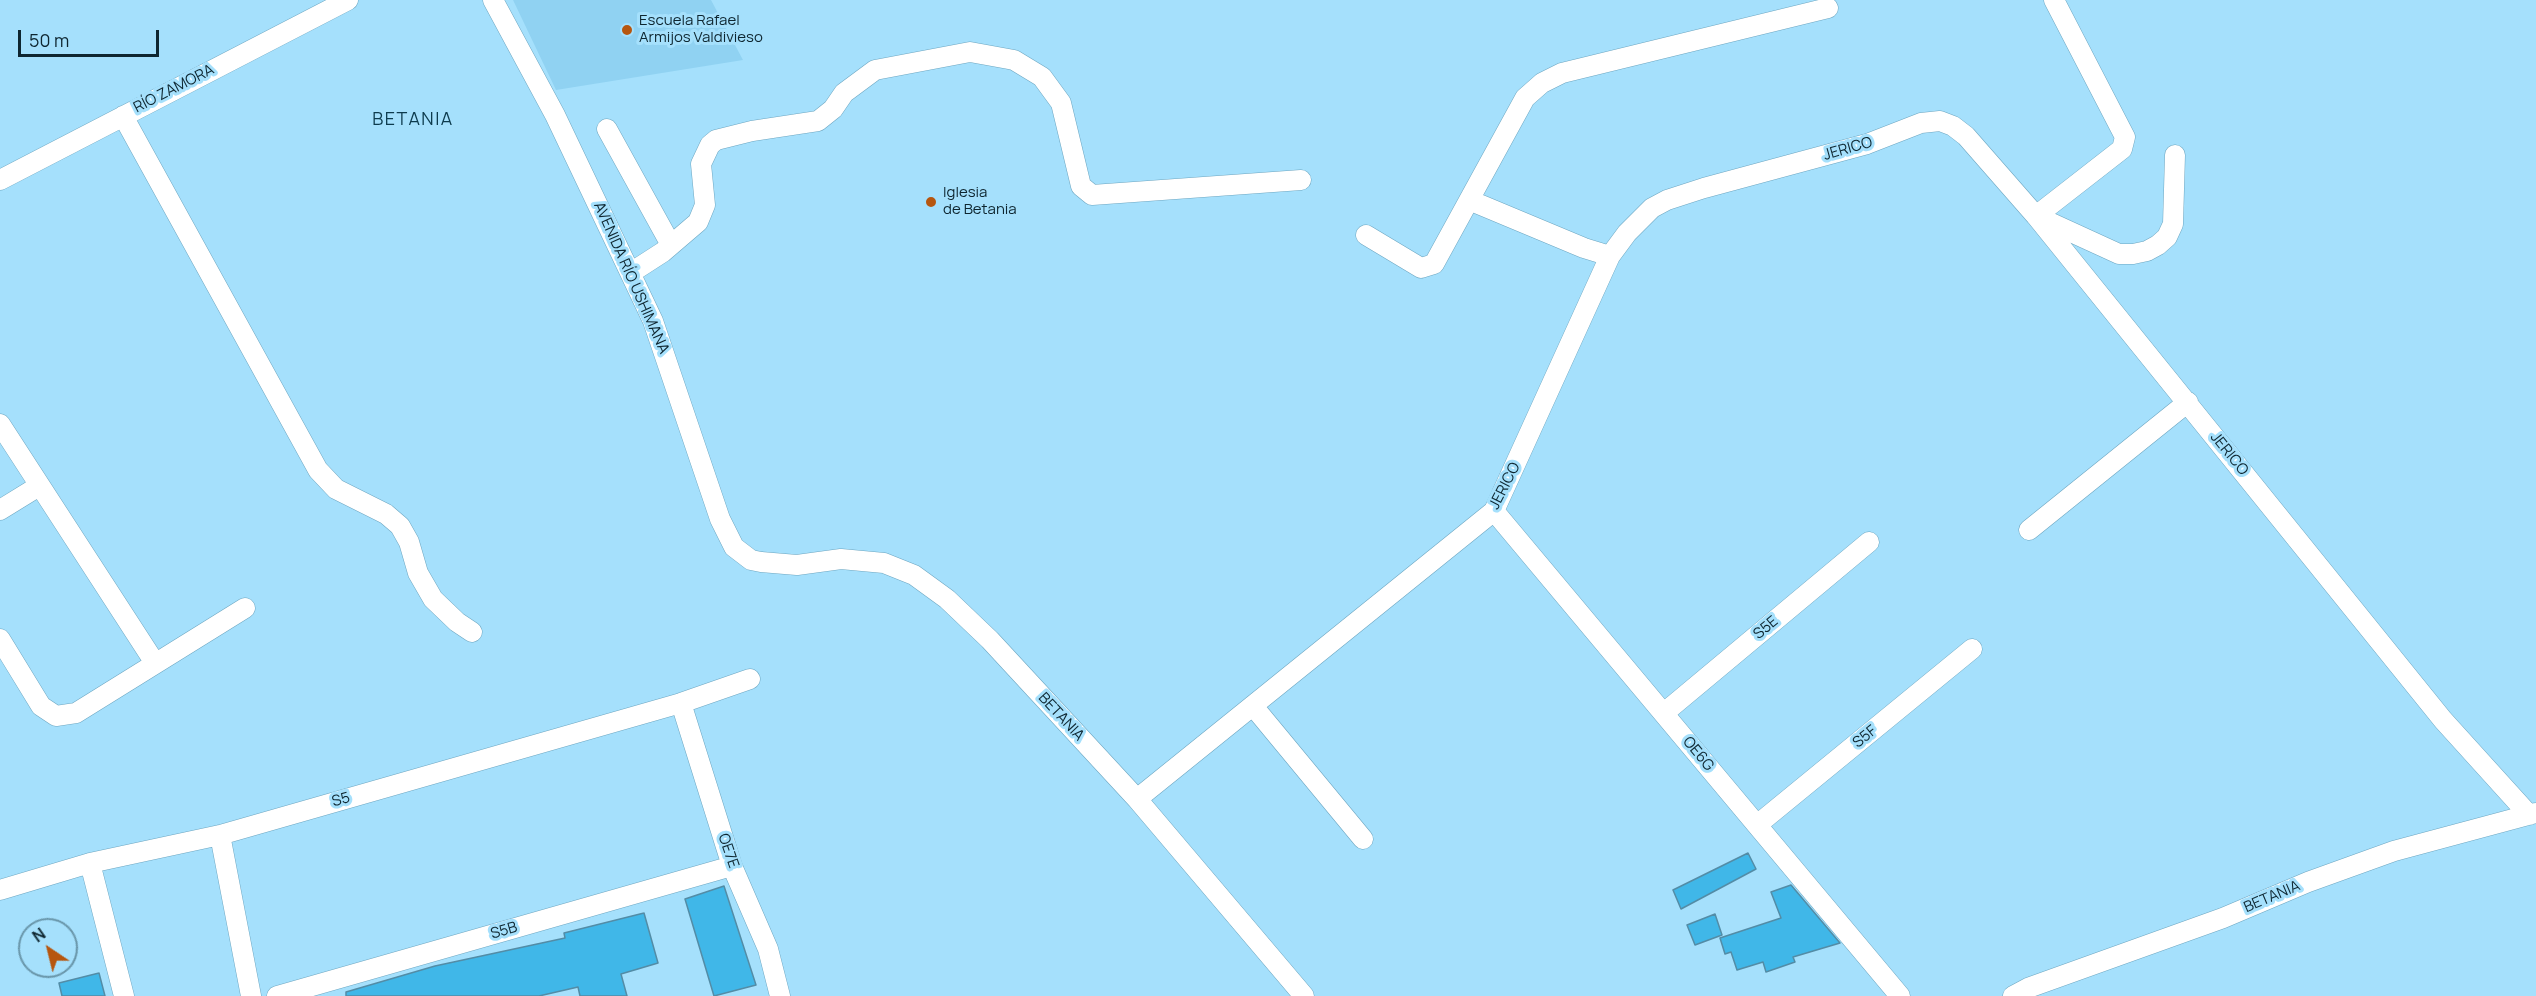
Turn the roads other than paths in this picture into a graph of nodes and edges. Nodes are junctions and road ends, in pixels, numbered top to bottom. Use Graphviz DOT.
graph roads {
  1 [pos="348,0"];
  2 [pos="493,0"];
  3 [pos="2054,0"];
  4 [pos="1828,8"];
  5 [pos="123,116"];
  6 [pos="607,129"];
  7 [pos="2175,155"];
  8 [pos="0,180"];
  9 [pos="1301,180"];
  10 [pos="1469,200"];
  11 [pos="2036,216"];
  12 [pos="1366,235"];
  13 [pos="671,245"];
  14 [pos="1610,256"];
  15 [pos="632,272"];
  16 [pos="2188,402"];
  17 [pos="0,424"];
  18 [pos="39,486"];
  19 [pos="0,510"];
  20 [pos="1494,511"];
  21 [pos="2029,530"];
  22 [pos="1869,542"];
  23 [pos="751,560"];
  24 [pos="245,608"];
  25 [pos="472,632"];
  26 [pos="0,639"];
  27 [pos="1972,649"];
  28 [pos="155,663"];
  29 [pos="750,679"];
  30 [pos="681,703"];
  31 [pos="1252,706"];
  32 [pos="1664,713"];
  33 [pos="1137,799"];
  34 [pos="2532,814"];
  35 [pos="1757,825"];
  36 [pos="220,835"];
  37 [pos="1364,839"];
  38 [pos="90,863"];
  39 [pos="732,866"];
  40 [pos="0,890"];
  41 [pos="124,996"];
  42 [pos="251,996"];
  43 [pos="277,996"];
  44 [pos="780,996"];
  45 [pos="1304,996"];
  46 [pos="1900,996"];
  47 [pos="2013,996"];
  1 -- 5 [label="street, RÍO ZAMORA"];
  2 -- 15 [label="street, AVENIDA RÍO USHIMANA"];
  3 -- 11 [label="street"];
  4 -- 10 [label="street"];
  5 -- 8 [label="street, RÍO ZAMORA"];
  5 -- 25 [label="street"];
  6 -- 13 [label="street"];
  7 -- 11 [label="street"];
  9 -- 13 [label="street"];
  10 -- 12 [label="street"];
  10 -- 14 [label="street"];
  11 -- 14 [label="street, JERICO"];
  11 -- 16 [label="street, JERICO"];
  13 -- 15 [label="street"];
  14 -- 20 [label="street, JERICO"];
  15 -- 23 [label="street, AVENIDA RÍO USHIMANA"];
  16 -- 21 [label="street"];
  16 -- 34 [label="street, JERICO"];
  17 -- 18 [label="street"];
  18 -- 19 [label="street"];
  18 -- 28 [label="street"];
  20 -- 31 [label="street, JERICO"];
  20 -- 32 [label="street, OE6G"];
  22 -- 32 [label="street, S5E"];
  23 -- 33 [label="street, BETANIA"];
  24 -- 28 [label="street"];
  26 -- 28 [label="street"];
  27 -- 35 [label="street, S5F"];
  29 -- 30 [label="street, S5"];
  30 -- 36 [label="street, S5"];
  30 -- 39 [label="street, OE7E"];
  31 -- 33 [label="street, JERICO"];
  31 -- 37 [label="street"];
  32 -- 35 [label="street, OE6G"];
  33 -- 45 [label="street, BETANIA"];
  34 -- 47 [label="street, BETANIA"];
  35 -- 46 [label="street, OE6G"];
  36 -- 38 [label="street, S5"];
  36 -- 42 [label="street"];
  38 -- 40 [label="street, S5"];
  38 -- 41 [label="street"];
  39 -- 43 [label="street, S5B"];
  39 -- 44 [label="street, OE7E"];
}
